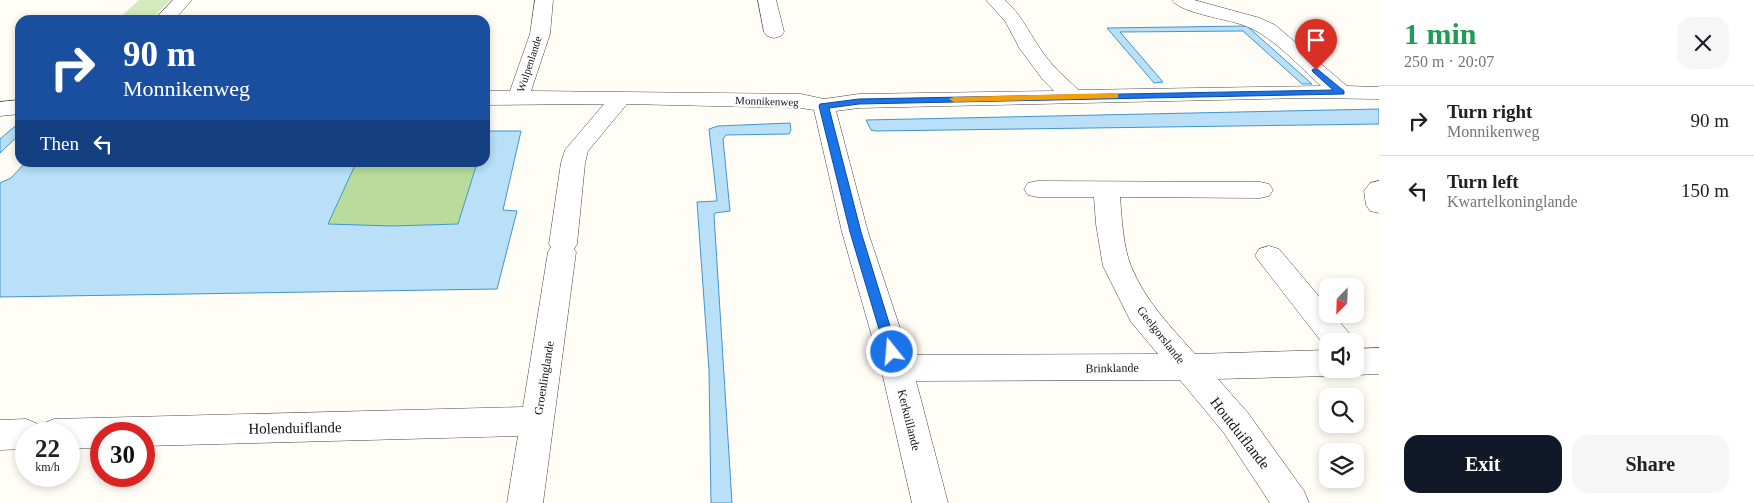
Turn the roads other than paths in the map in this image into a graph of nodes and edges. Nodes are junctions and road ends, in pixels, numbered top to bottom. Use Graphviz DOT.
graph roads {
  1 [pos="183,0"];
  2 [pos="544,0"];
  3 [pos="767,0"];
  4 [pos="995,0"];
  5 [pos="1181,0"];
  6 [pos="168,15"];
  7 [pos="774,32"];
  8 [pos="1341,92"];
  9 [pos="1379,92"];
  10 [pos="1074,97"];
  11 [pos="490,98"];
  12 [pos="518,98"];
  13 [pos="621,98"];
  14 [pos="824,106"];
  15 [pos="15,108"];
  16 [pos="0,109"];
  17 [pos="1106,188"];
  18 [pos="1037,189"];
  19 [pos="1379,189"];
  20 [pos="1260,190"];
  21 [pos="1379,205"];
  22 [pos="1269,256"];
  23 [pos="1332,333"];
  24 [pos="1379,361"];
  25 [pos="1364,362"];
  26 [pos="1319,363"];
  27 [pos="1186,367"];
  28 [pos="897,368"];
  29 [pos="537,421"];
  30 [pos="80,433"];
  31 [pos="15,434"];
  32 [pos="0,435"];
  33 [pos="526,503"];
  34 [pos="930,503"];
  35 [pos="1291,503"];
  1 -- 6 [label="street"];
  2 -- 12 [label="street, Wulpenlande"];
  3 -- 7 [label="street"];
  4 -- 10 [label="street"];
  5 -- 8 [label="street"];
  8 -- 9 [label="street, Monnikenweg"];
  8 -- 10 [label="street, Monnikenweg"];
  10 -- 14 [label="street, Monnikenweg"];
  11 -- 12 [label="street, Monnikenweg"];
  12 -- 13 [label="street, Monnikenweg"];
  13 -- 14 [label="street, Monnikenweg"];
  13 -- 29 [label="street, Groenlinglande"];
  14 -- 28 [label="street, Kerkuillande"];
  15 -- 16 [label="street"];
  17 -- 18 [label="street"];
  17 -- 20 [label="street"];
  17 -- 27 [label="street, Geelgorslande"];
  19 -- 21 [label="street"];
  22 -- 23 [label="street"];
  24 -- 25 [label="street"];
  26 -- 27 [label="street, Brinklande"];
  27 -- 28 [label="street, Brinklande"];
  27 -- 35 [label="street, Houtduiflande"];
  28 -- 34 [label="street, Kerkuillande"];
  29 -- 30 [label="street, Holenduiflande"];
  29 -- 33 [label="street, Groenlinglande"];
  31 -- 32 [label="street"];
}
